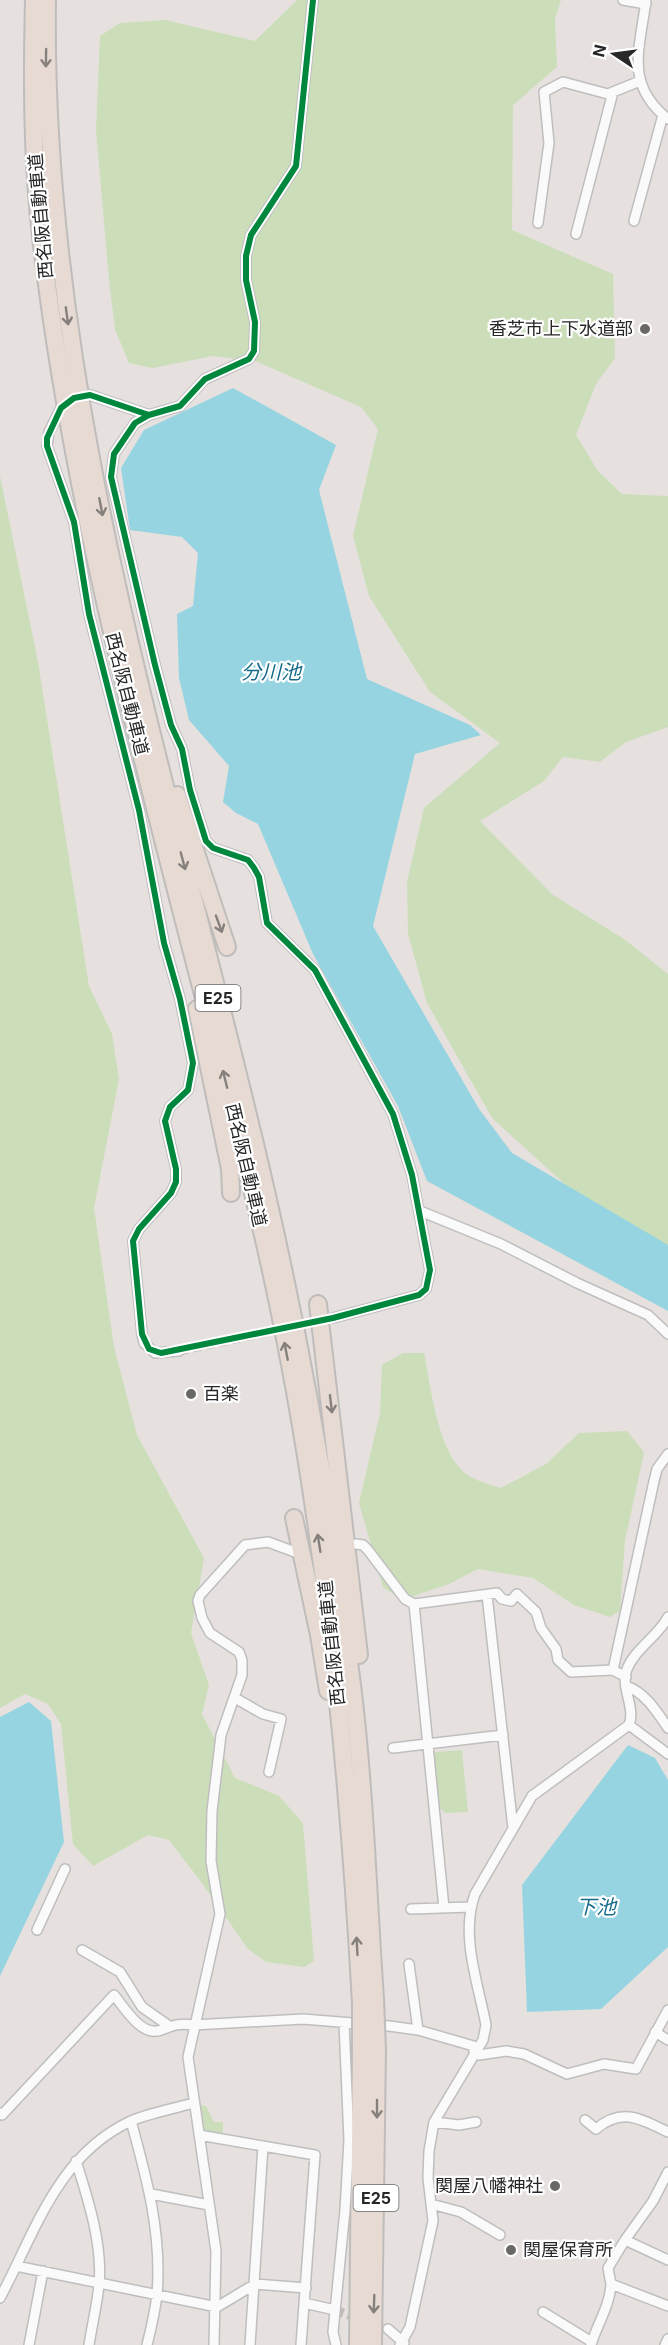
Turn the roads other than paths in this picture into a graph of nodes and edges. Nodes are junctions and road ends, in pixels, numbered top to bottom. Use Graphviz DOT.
graph roads {
  1 [pos="34,0"];
  2 [pos="47,0"];
  3 [pos="313,0"];
  4 [pos="623,0"];
  5 [pos="646,2"];
  6 [pos="640,81"];
  7 [pos="613,92"];
  8 [pos="665,117"];
  9 [pos="634,221"];
  10 [pos="538,223"];
  11 [pos="576,234"];
  12 [pos="90,395"];
  13 [pos="61,408"];
  14 [pos="149,415"];
  15 [pos="150,733"];
  16 [pos="167,850"];
  17 [pos="227,947"];
  18 [pos="231,1193"];
  19 [pos="420,1211"];
  20 [pos="318,1304"];
  21 [pos="333,1318"];
  22 [pos="668,1334"];
  23 [pos="179,1351"];
  24 [pos="668,1454"];
  25 [pos="294,1518"];
  26 [pos="356,1544"];
  27 [pos="295,1552"];
  28 [pos="487,1595"];
  29 [pos="414,1604"];
  30 [pos="668,1617"];
  31 [pos="613,1670"];
  32 [pos="626,1681"];
  33 [pos="235,1698"];
  34 [pos="353,1699"];
  35 [pos="628,1725"];
  36 [pos="668,1728"];
  37 [pos="502,1736"];
  38 [pos="429,1742"];
  39 [pos="393,1748"];
  40 [pos="668,1754"];
  41 [pos="268,1772"];
  42 [pos="348,1796"];
  43 [pos="513,1828"];
  44 [pos="65,1869"];
  45 [pos="470,1907"];
  46 [pos="444,1908"];
  47 [pos="411,1909"];
  48 [pos="37,1930"];
  49 [pos="82,1950"];
  50 [pos="409,1964"];
  51 [pos="368,2002"];
  52 [pos="668,2010"];
  53 [pos="193,2025"];
  54 [pos="169,2026"];
  55 [pos="344,2028"];
  56 [pos="417,2030"];
  57 [pos="655,2032"];
  58 [pos="668,2040"];
  59 [pos="476,2049"];
  60 [pos="369,2051"];
  61 [pos="193,2103"];
  62 [pos="1,2115"];
  63 [pos="585,2120"];
  64 [pos="131,2121"];
  65 [pos="434,2122"];
  66 [pos="476,2122"];
  67 [pos="668,2132"];
  68 [pos="199,2135"];
  69 [pos="263,2146"];
  70 [pos="76,2162"];
  71 [pos="668,2172"];
  72 [pos="151,2194"];
  73 [pos="431,2204"];
  74 [pos="209,2205"];
  75 [pos="500,2235"];
  76 [pos="625,2240"];
  77 [pos="668,2260"];
  78 [pos="16,2266"];
  79 [pos="43,2271"];
  80 [pos="99,2283"];
  81 [pos="255,2284"];
  82 [pos="610,2284"];
  83 [pos="306,2288"];
  84 [pos="157,2295"];
  85 [pos="0,2298"];
  86 [pos="304,2304"];
  87 [pos="668,2306"];
  88 [pos="217,2307"];
  89 [pos="335,2310"];
  90 [pos="543,2312"];
  91 [pos="388,2329"];
  92 [pos="668,2339"];
  93 [pos="403,2343"];
  94 [pos="591,2344"];
  95 [pos="29,2345"];
  96 [pos="89,2345"];
  97 [pos="147,2345"];
  98 [pos="214,2345"];
  99 [pos="250,2345"];
  100 [pos="301,2345"];
  101 [pos="336,2345"];
  102 [pos="358,2345"];
  103 [pos="373,2345"];
  104 [pos="665,2345"];
  1 -- 16 [label="highway, 西名阪自動車道 / E25"];
  2 -- 15 [label="highway, 西名阪自動車道 / E25, one-way"];
  3 -- 14 [label="street"];
  4 -- 5 [label="street"];
  5 -- 6 [label="street"];
  6 -- 7 [label="street"];
  6 -- 8 [label="street"];
  7 -- 10 [label="street"];
  7 -- 11 [label="street"];
  8 -- 9 [label="street"];
  12 -- 14 [label="street"];
  13 -- 23 [label="street"];
  14 -- 19 [label="street"];
  15 -- 17 [label="highway, one-way"];
  15 -- 34 [label="highway, 西名阪自動車道 / E25, one-way"];
  16 -- 18 [label="highway"];
  42 -- 16 [label="highway, 西名阪自動車道 / E25, one-way"];
  19 -- 21 [label="street"];
  19 -- 22 [label="street"];
  20 -- 34 [label="highway, one-way"];
  24 -- 31 [label="street"];
  25 -- 42 [label="highway"];
  26 -- 29 [label="street"];
  27 -- 33 [label="street"];
  28 -- 29 [label="street"];
  28 -- 31 [label="street"];
  28 -- 37 [label="street"];
  29 -- 38 [label="street"];
  30 -- 32 [label="street"];
  31 -- 32 [label="street"];
  32 -- 35 [label="street"];
  32 -- 36 [label="street"];
  33 -- 41 [label="street"];
  33 -- 53 [label="street"];
  34 -- 51 [label="highway, 西名阪自動車道 / E25"];
  35 -- 40 [label="street"];
  35 -- 43 [label="street"];
  37 -- 38 [label="street"];
  37 -- 43 [label="street"];
  38 -- 39 [label="street"];
  38 -- 46 [label="street"];
  51 -- 42 [label="highway, 西名阪自動車道 / E25, one-way"];
  43 -- 45 [label="street"];
  44 -- 48 [label="street"];
  45 -- 46 [label="street"];
  45 -- 59 [label="street"];
  46 -- 47 [label="street"];
  49 -- 54 [label="street"];
  50 -- 56 [label="street"];
  51 -- 60 [label="highway, 西名阪自動車道 / E25, bridge"];
  52 -- 57 [label="street"];
  53 -- 54 [label="street"];
  53 -- 55 [label="street"];
  53 -- 61 [label="street"];
  54 -- 62 [label="street"];
  55 -- 56 [label="street"];
  55 -- 89 [label="street"];
  56 -- 59 [label="street"];
  57 -- 58 [label="street"];
  57 -- 59 [label="street"];
  59 -- 65 [label="street"];
  60 -- 102 [label="highway, 西名阪自動車道 / E25"];
  60 -- 103 [label="highway, 西名阪自動車道 / E25, one-way"];
  61 -- 64 [label="street"];
  61 -- 68 [label="street"];
  63 -- 67 [label="street"];
  64 -- 70 [label="street"];
  64 -- 72 [label="street"];
  65 -- 66 [label="street"];
  65 -- 73 [label="street"];
  68 -- 69 [label="street"];
  68 -- 74 [label="street"];
  69 -- 81 [label="street"];
  69 -- 83 [label="street"];
  70 -- 78 [label="street"];
  70 -- 80 [label="street"];
  71 -- 76 [label="street"];
  72 -- 74 [label="street"];
  72 -- 84 [label="street"];
  73 -- 75 [label="street"];
  73 -- 93 [label="street"];
  74 -- 88 [label="street"];
  76 -- 77 [label="street"];
  76 -- 82 [label="street"];
  78 -- 79 [label="street"];
  78 -- 85 [label="street"];
  79 -- 80 [label="street"];
  79 -- 95 [label="street"];
  80 -- 84 [label="street"];
  80 -- 96 [label="street"];
  81 -- 83 [label="street"];
  81 -- 88 [label="street"];
  81 -- 99 [label="street"];
  82 -- 87 [label="street"];
  82 -- 94 [label="street"];
  83 -- 86 [label="street"];
  84 -- 88 [label="street"];
  84 -- 97 [label="street"];
  86 -- 89 [label="street"];
  86 -- 100 [label="street"];
  88 -- 98 [label="street"];
  89 -- 101 [label="street"];
  90 -- 94 [label="street"];
  91 -- 93 [label="street"];
  92 -- 104 [label="street"];
}
